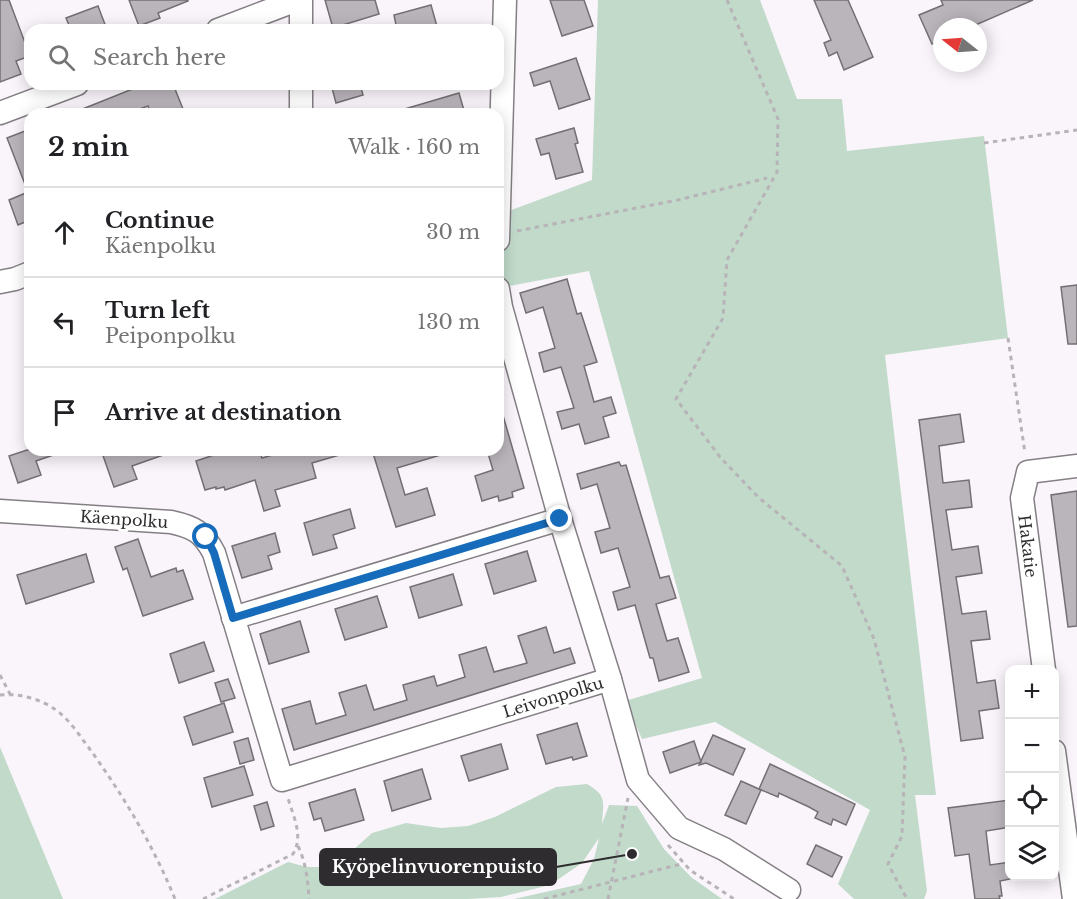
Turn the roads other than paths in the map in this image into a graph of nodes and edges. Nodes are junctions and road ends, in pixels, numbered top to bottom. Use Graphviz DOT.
graph roads {
  1 [pos="299,0"];
  2 [pos="505,0"];
  3 [pos="234,24"];
  4 [pos="301,24"];
  5 [pos="504,34"];
  6 [pos="61,90"];
  7 [pos="301,90"];
  8 [pos="502,90"];
  9 [pos="302,108"];
  10 [pos="502,108"];
  11 [pos="0,113"];
  12 [pos="24,275"];
  13 [pos="0,282"];
  14 [pos="504,318"];
  15 [pos="1077,466"];
  16 [pos="0,511"];
  17 [pos="560,519"];
  18 [pos="233,618"];
  19 [pos="1043,665"];
  20 [pos="610,679"];
  21 [pos="1057,773"];
  22 [pos="282,780"];
  23 [pos="789,890"];
  24 [pos="1074,899"];
  1 -- 3 [label="street"];
  1 -- 4 [label="street"];
  2 -- 5 [label="street"];
  6 -- 11 [label="street"];
  7 -- 9 [label="street"];
  8 -- 10 [label="street"];
  12 -- 13 [label="street"];
  14 -- 17 [label="street"];
  15 -- 19 [label="street, Hakatie"];
  16 -- 18 [label="street, Käenpolku"];
  17 -- 18 [label="street"];
  17 -- 20 [label="street"];
  18 -- 22 [label="street, Käenpolku"];
  20 -- 22 [label="street, Leivonpolku"];
  20 -- 23 [label="street, Leivonpolku"];
  21 -- 24 [label="street"];
}
